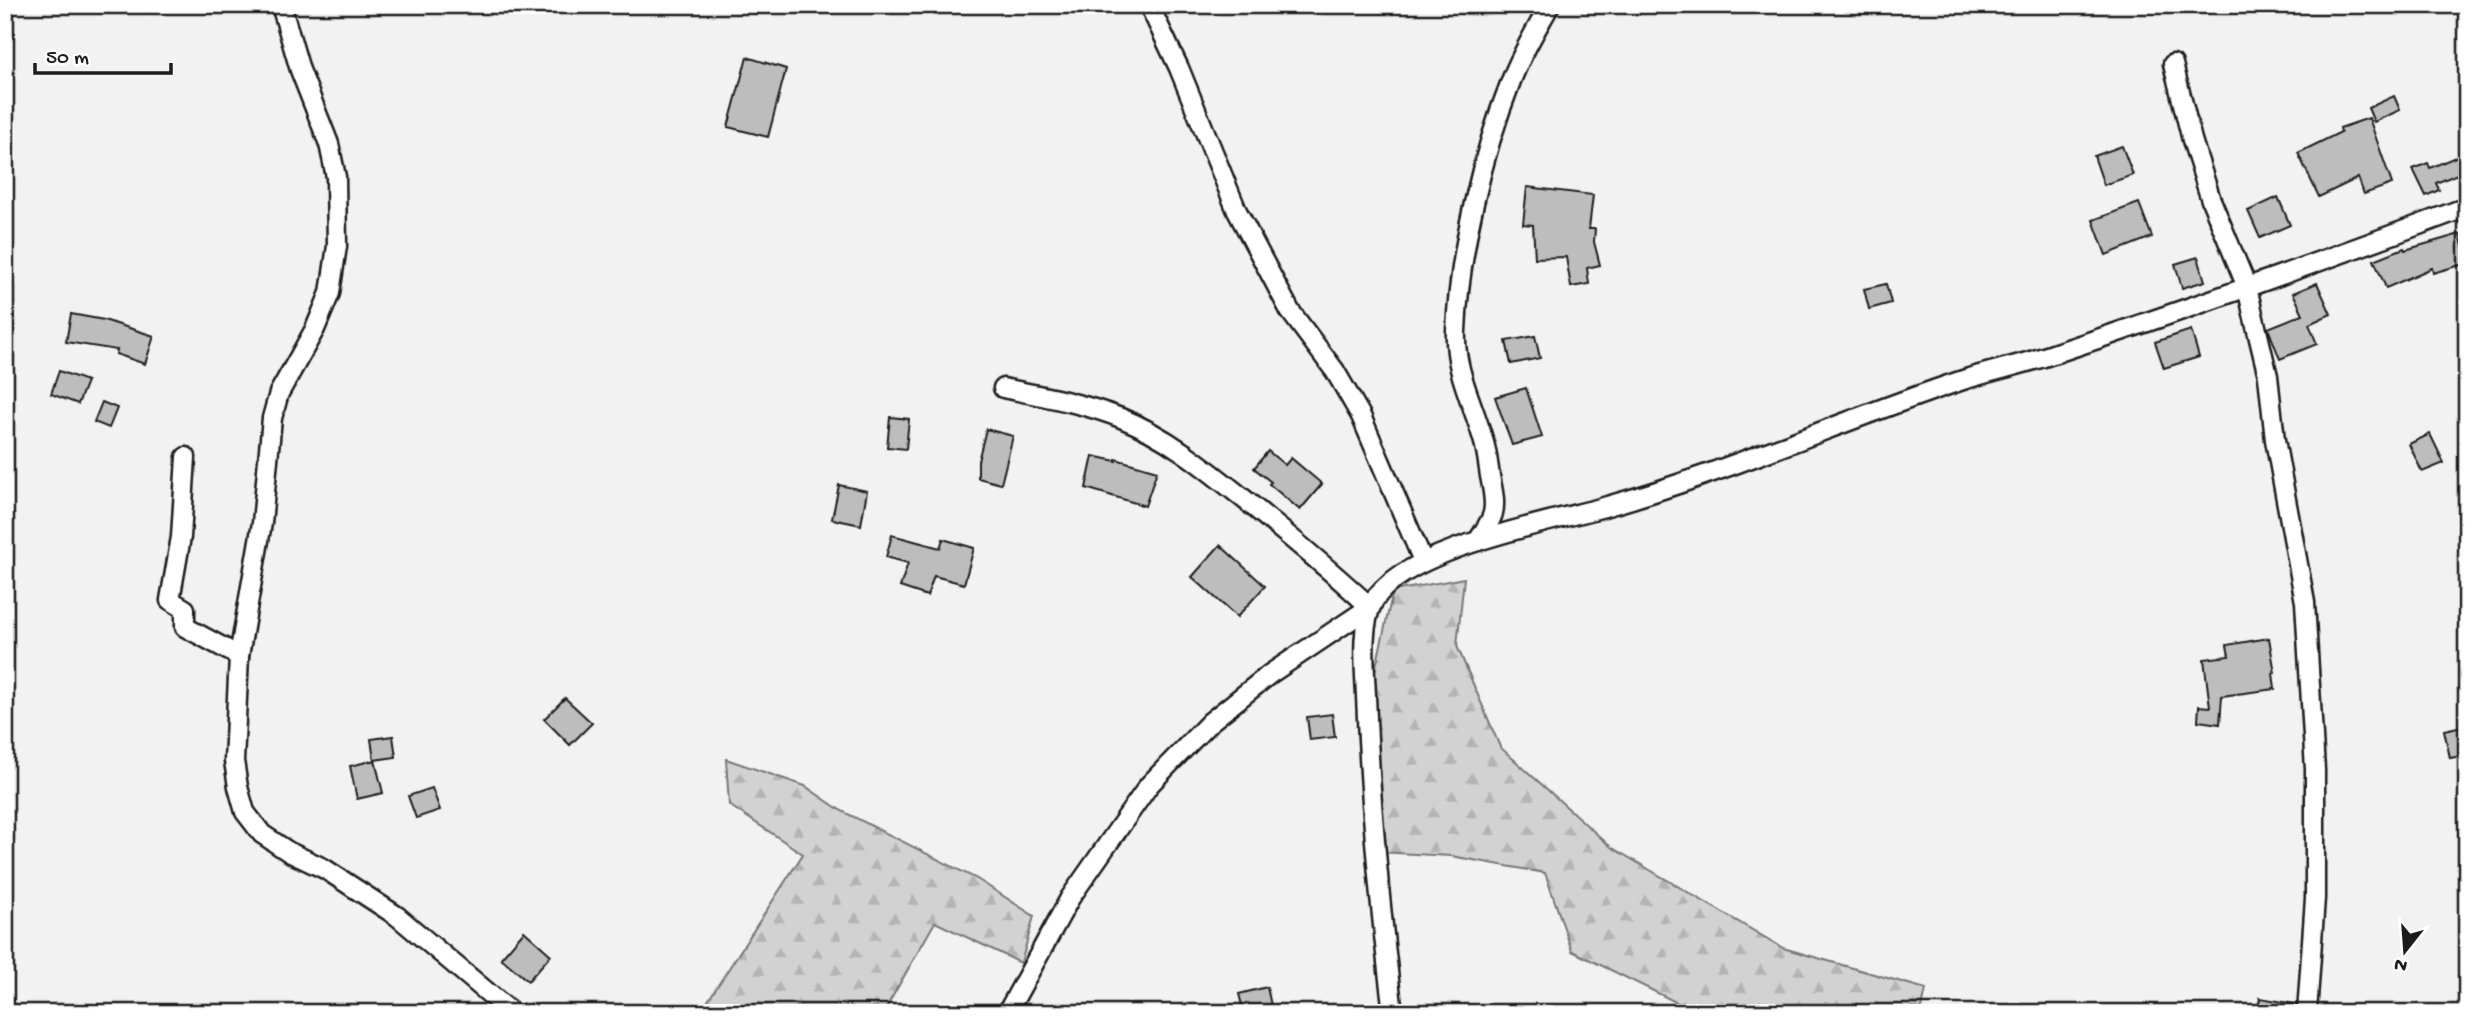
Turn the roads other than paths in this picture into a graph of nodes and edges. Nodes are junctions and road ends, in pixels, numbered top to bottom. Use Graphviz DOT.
graph roads {
  1 [pos="281,5"];
  2 [pos="1149,5"];
  3 [pos="1550,5"];
  4 [pos="2173,64"];
  5 [pos="2467,207"];
  6 [pos="2247,287"];
  7 [pos="1003,388"];
  8 [pos="187,457"];
  9 [pos="1478,541"];
  10 [pos="1423,561"];
  11 [pos="1370,607"];
  12 [pos="239,656"];
  13 [pos="512,1013"];
  14 [pos="1007,1013"];
  15 [pos="1394,1013"];
  16 [pos="2307,1013"];
  1 -- 12 [label="street"];
  2 -- 10 [label="street"];
  3 -- 9 [label="street"];
  4 -- 6 [label="street"];
  5 -- 6 [label="street"];
  6 -- 9 [label="street"];
  6 -- 16 [label="street"];
  7 -- 11 [label="street"];
  8 -- 12 [label="street"];
  9 -- 10 [label="street"];
  10 -- 11 [label="street"];
  11 -- 14 [label="street"];
  11 -- 15 [label="street"];
  12 -- 13 [label="street"];
}
